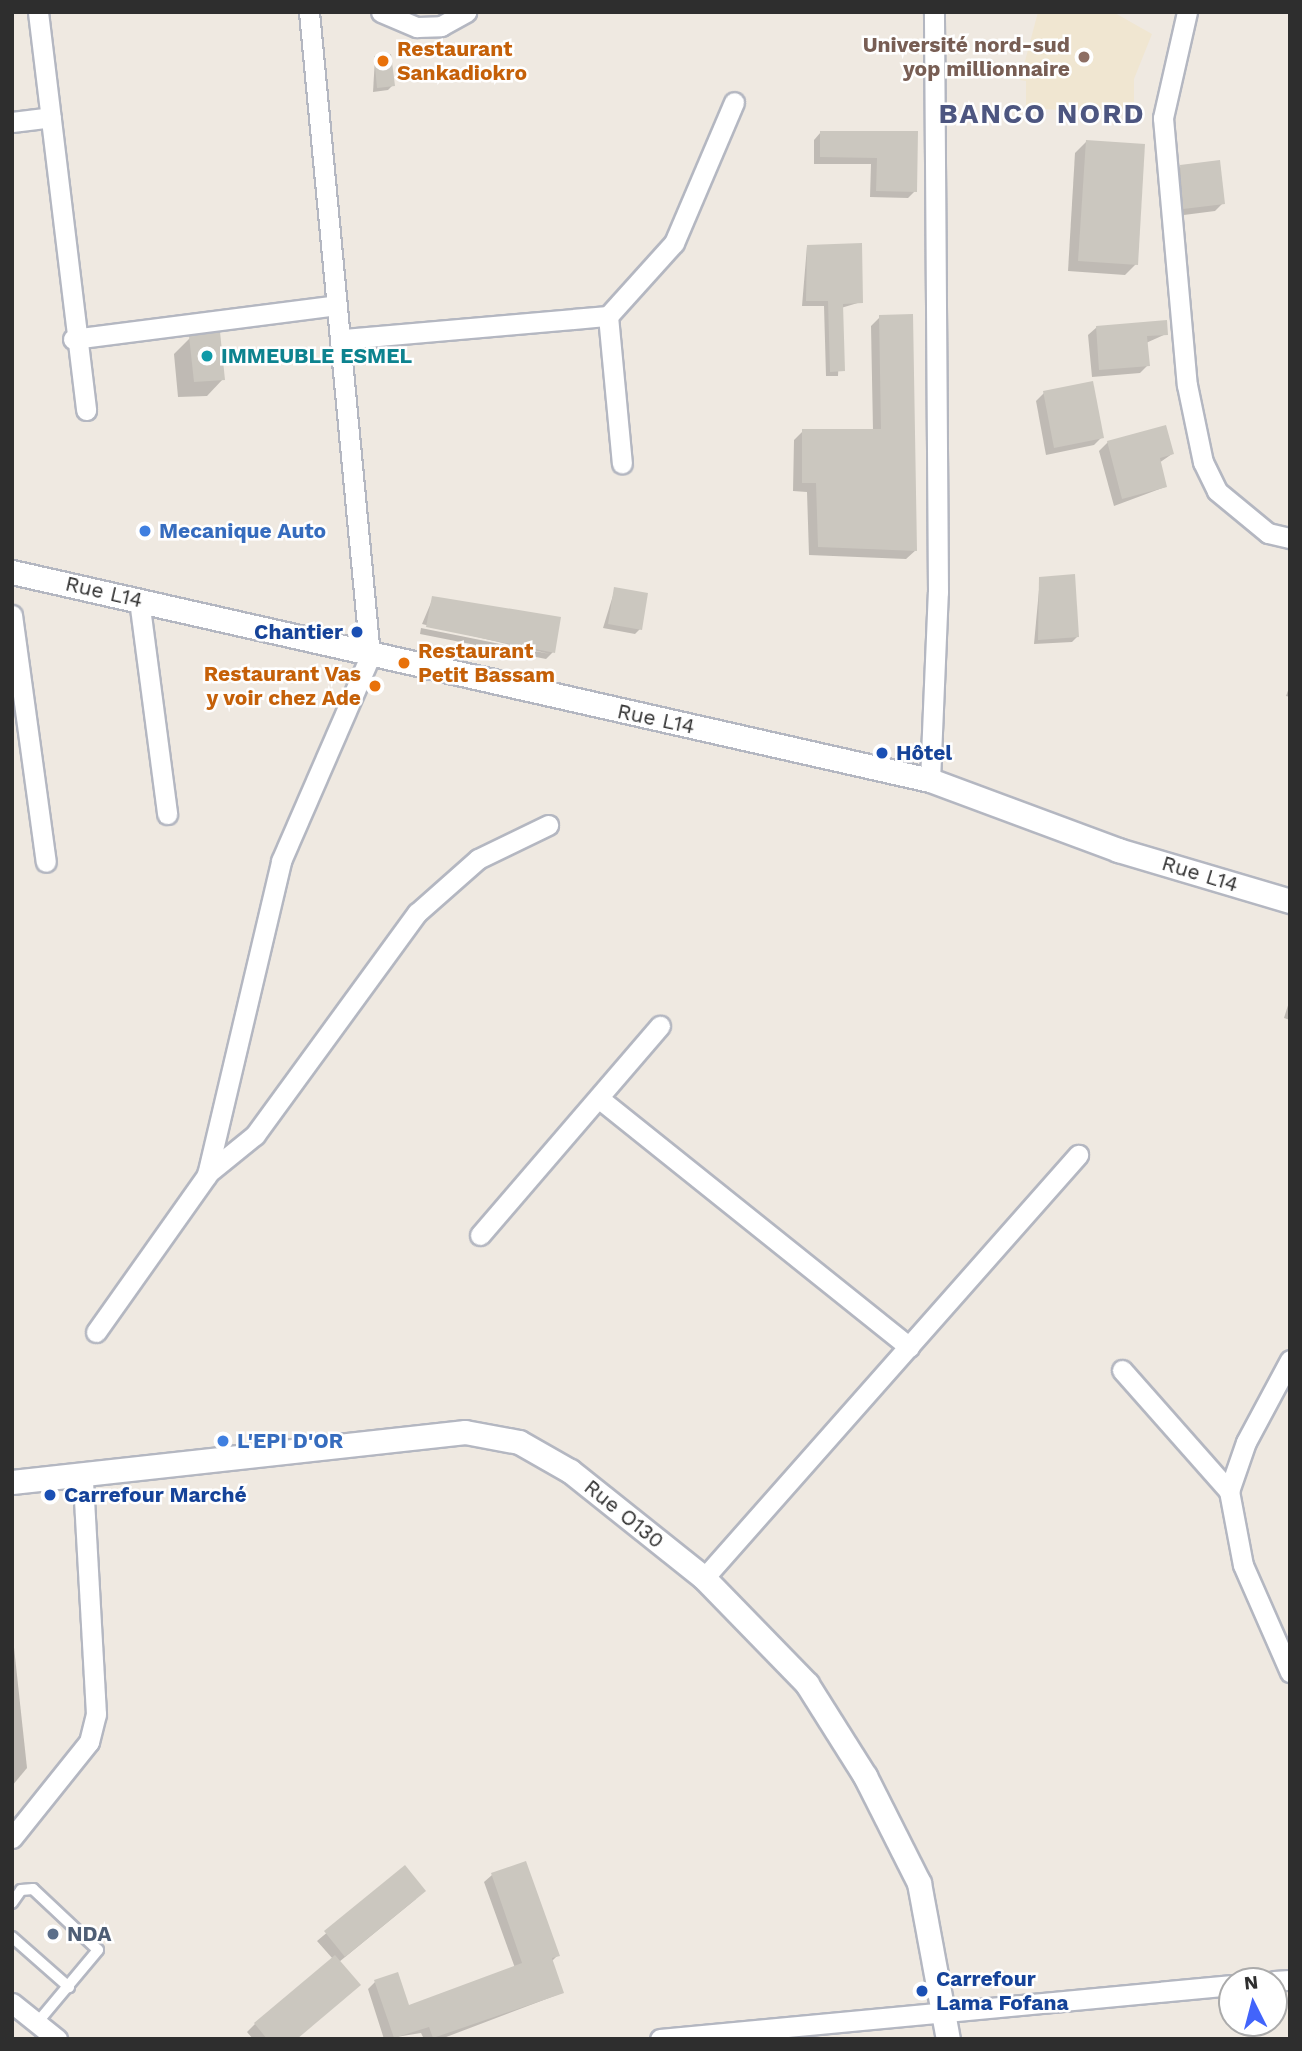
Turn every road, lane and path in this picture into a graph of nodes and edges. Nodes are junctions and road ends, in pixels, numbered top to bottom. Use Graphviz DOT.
graph roads {
  1 [pos="38,12"];
  2 [pos="309,12"];
  3 [pos="381,12"];
  4 [pos="466,12"];
  5 [pos="934,12"];
  6 [pos="1187,12"];
  7 [pos="734,102"];
  8 [pos="51,117"];
  9 [pos="12,122"];
  10 [pos="337,305"];
  11 [pos="608,316"];
  12 [pos="73,339"];
  13 [pos="344,339"];
  14 [pos="86,410"];
  15 [pos="622,463"];
  16 [pos="1290,538"];
  17 [pos="12,572"];
  18 [pos="139,600"];
  19 [pos="12,615"];
  20 [pos="370,656"];
  21 [pos="930,780"];
  22 [pos="167,814"];
  23 [pos="548,825"];
  24 [pos="46,862"];
  25 [pos="1290,901"];
  26 [pos="660,1026"];
  27 [pos="601,1100"];
  28 [pos="1078,1155"];
  29 [pos="207,1175"];
  30 [pos="480,1235"];
  31 [pos="96,1332"];
  32 [pos="909,1347"];
  33 [pos="1290,1360"];
  34 [pos="1122,1370"];
  35 [pos="83,1479"];
  36 [pos="12,1482"];
  37 [pos="1230,1492"];
  38 [pos="704,1578"];
  39 [pos="1290,1672"];
  40 [pos="12,1838"];
  41 [pos="12,1903"];
  42 [pos="12,1937"];
  43 [pos="1218,1986"];
  44 [pos="69,1987"];
  45 [pos="12,2003"];
  46 [pos="946,2012"];
  47 [pos="37,2023"];
  48 [pos="57,2039"];
  49 [pos="662,2039"];
  50 [pos="948,2039"];
  1 -- 8 [label="street"];
  2 -- 10 [label="street"];
  3 -- 4 [label="street"];
  5 -- 21 [label="street"];
  6 -- 16 [label="street"];
  7 -- 11 [label="street"];
  8 -- 9 [label="street"];
  8 -- 12 [label="street"];
  10 -- 12 [label="street"];
  10 -- 13 [label="street"];
  11 -- 13 [label="street"];
  11 -- 15 [label="street"];
  12 -- 14 [label="street"];
  13 -- 20 [label="street"];
  17 -- 18 [label="street, Rue L14"];
  18 -- 20 [label="street, Rue L14"];
  18 -- 22 [label="street"];
  19 -- 24 [label="street"];
  20 -- 21 [label="street, Rue L14"];
  20 -- 29 [label="street"];
  21 -- 25 [label="street, Rue L14"];
  23 -- 29 [label="street"];
  26 -- 27 [label="street"];
  27 -- 30 [label="street"];
  27 -- 32 [label="street"];
  28 -- 32 [label="street"];
  29 -- 31 [label="street"];
  32 -- 38 [label="street"];
  33 -- 37 [label="street"];
  34 -- 37 [label="street"];
  35 -- 36 [label="street, Rue O130"];
  35 -- 38 [label="street, Rue O130"];
  35 -- 40 [label="street"];
  37 -- 39 [label="street"];
  38 -- 46 [label="street, Rue O130"];
  41 -- 44 [label="lane"];
  42 -- 44 [label="lane"];
  43 -- 46 [label="street"];
  44 -- 47 [label="lane"];
  45 -- 47 [label="street"];
  46 -- 49 [label="street"];
  46 -- 50 [label="street, Rue O130"];
  47 -- 48 [label="street"];
}
